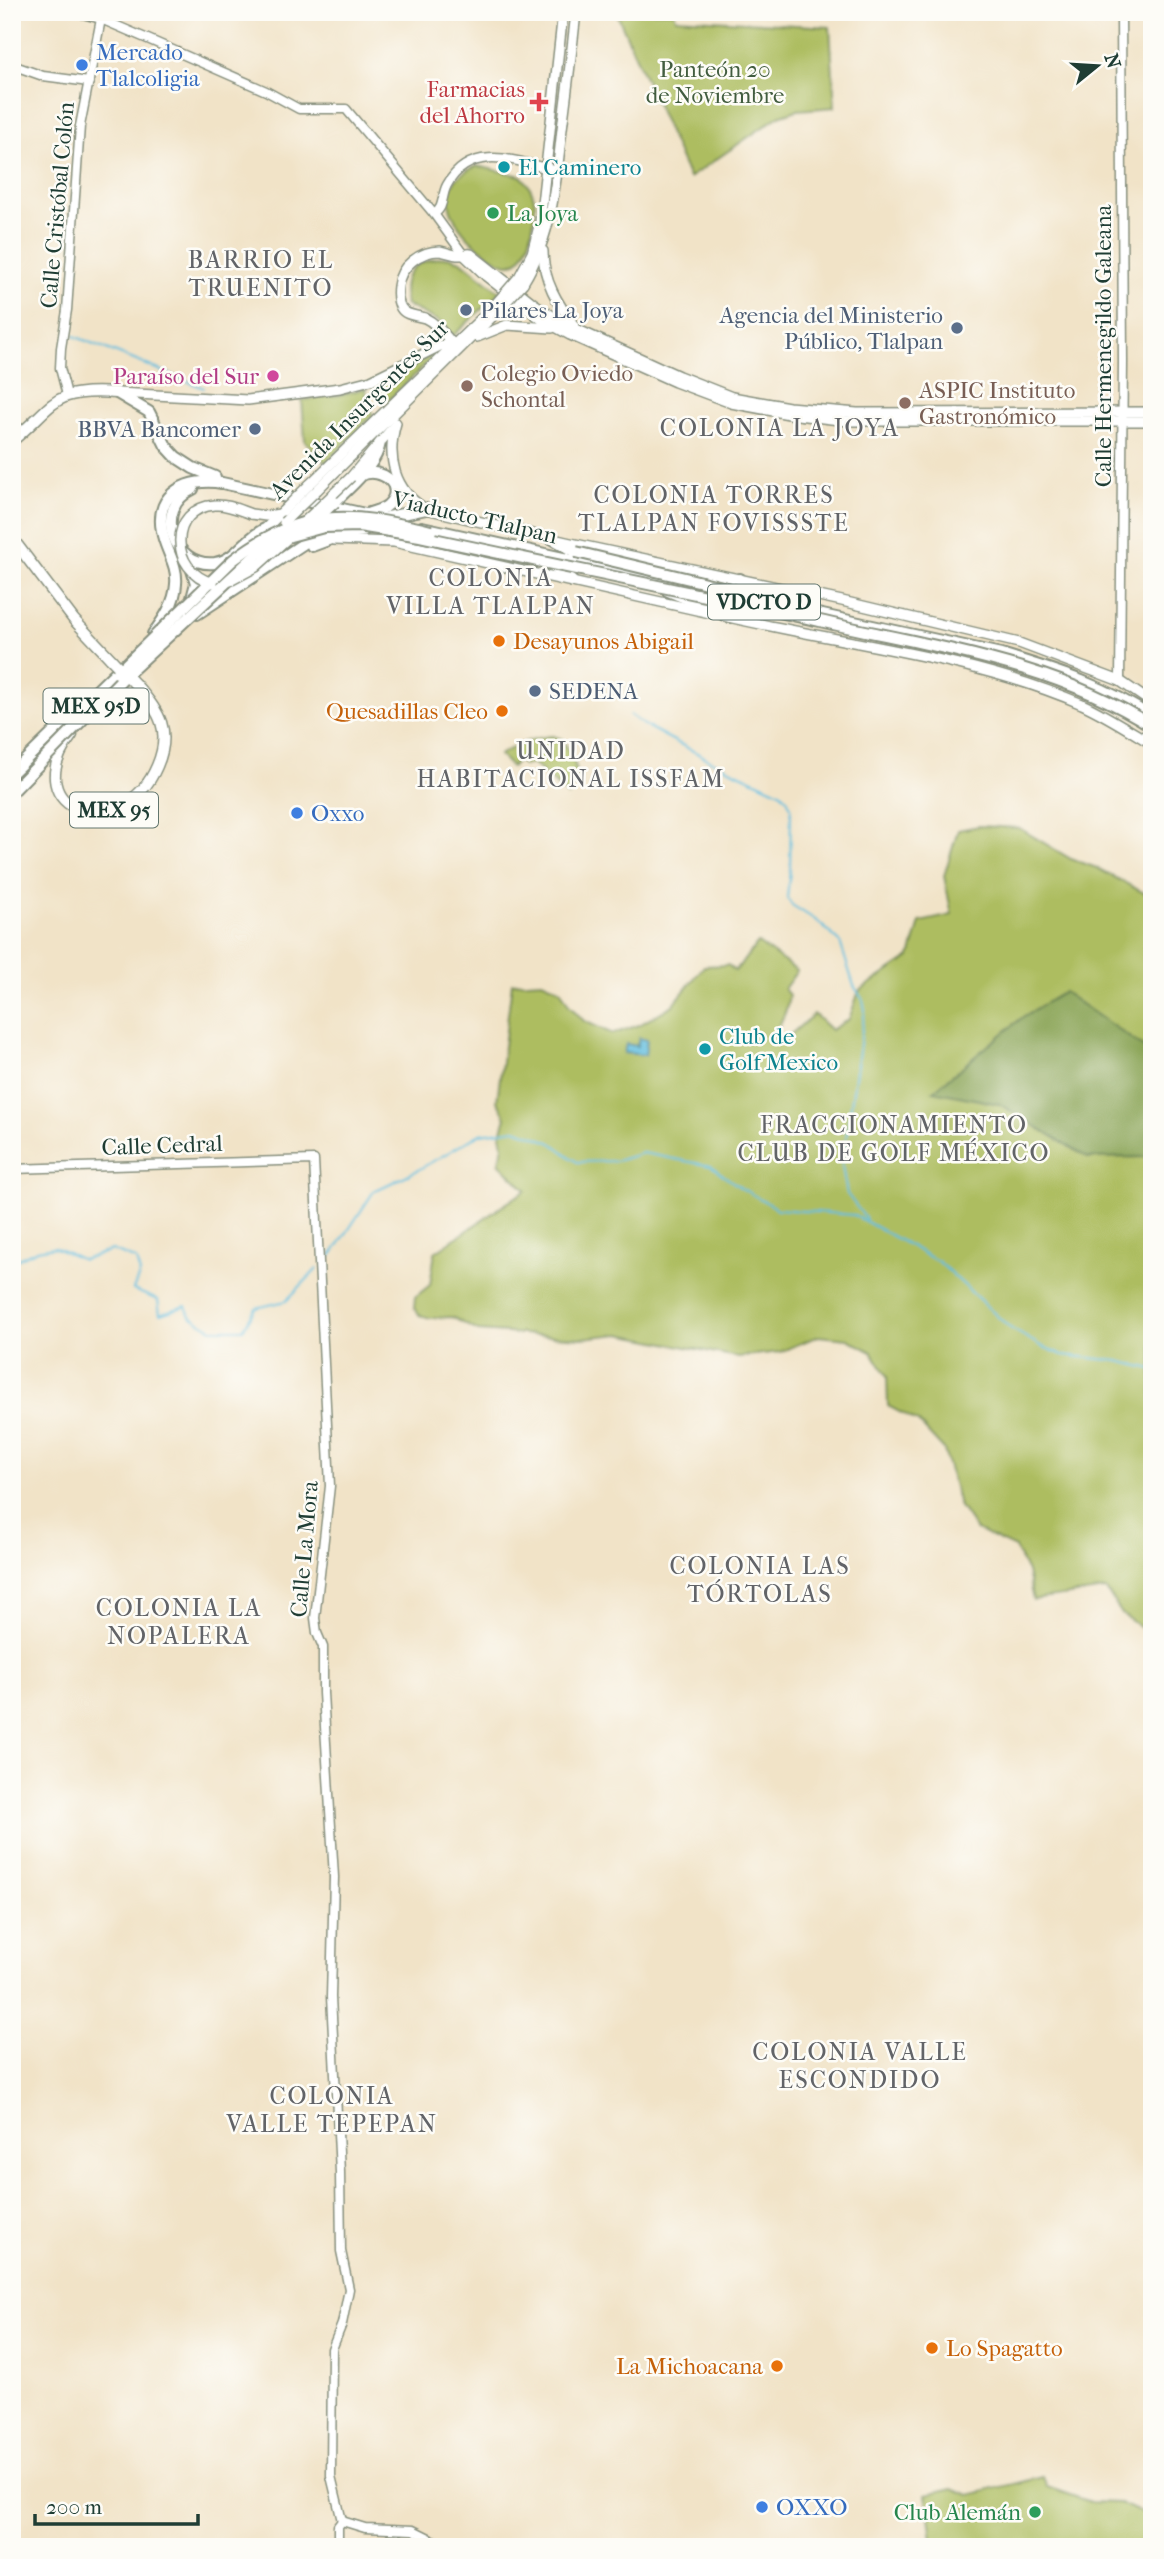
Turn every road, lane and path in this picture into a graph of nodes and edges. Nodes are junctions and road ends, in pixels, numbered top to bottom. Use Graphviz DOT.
graph roads {
  1 [pos="75,12"];
  2 [pos="563,12"];
  3 [pos="576,12"];
  4 [pos="1121,12"];
  5 [pos="102,19"];
  6 [pos="12,65"];
  7 [pos="89,82"];
  8 [pos="545,168"];
  9 [pos="557,171"];
  10 [pos="434,214"];
  11 [pos="546,236"];
  12 [pos="463,254"];
  13 [pos="521,280"];
  14 [pos="496,308"];
  15 [pos="557,328"];
  16 [pos="578,331"];
  17 [pos="470,341"];
  18 [pos="453,344"];
  19 [pos="117,393"];
  20 [pos="67,395"];
  21 [pos="411,398"];
  22 [pos="1152,412"];
  23 [pos="1121,417"];
  24 [pos="1152,421"];
  25 [pos="396,422"];
  26 [pos="12,441"];
  27 [pos="380,443"];
  28 [pos="356,476"];
  29 [pos="227,487"];
  30 [pos="313,487"];
  31 [pos="426,509"];
  32 [pos="367,514"];
  33 [pos="283,515"];
  34 [pos="391,526"];
  35 [pos="265,529"];
  36 [pos="12,538"];
  37 [pos="551,538"];
  38 [pos="328,540"];
  39 [pos="183,552"];
  40 [pos="286,556"];
  41 [pos="547,562"];
  42 [pos="268,566"];
  43 [pos="740,579"];
  44 [pos="572,580"];
  45 [pos="653,585"];
  46 [pos="666,585"];
  47 [pos="192,598"];
  48 [pos="798,612"];
  49 [pos="730,617"];
  50 [pos="181,625"];
  51 [pos="151,637"];
  52 [pos="1119,681"];
  53 [pos="1152,703"];
  54 [pos="90,712"];
  55 [pos="1152,718"];
  56 [pos="1152,728"];
  57 [pos="1152,744"];
  58 [pos="12,774"];
  59 [pos="12,787"];
  60 [pos="314,1160"];
  61 [pos="12,1169"];
  62 [pos="342,2521"];
  63 [pos="338,2547"];
  64 [pos="447,2547"];
  1 -- 5 [label="street"];
  2 -- 8 [label="main road, Avenida Insurgentes Sur"];
  3 -- 9 [label="main road, Avenida Insurgentes Sur"];
  4 -- 23 [label="street, Calle Hermenegildo Galeana"];
  5 -- 7 [label="street, Calle Cristóbal Colón"];
  5 -- 10 [label="street"];
  6 -- 7 [label="street"];
  7 -- 20 [label="street, Calle Cristóbal Colón"];
  8 -- 9 [label="street"];
  8 -- 10 [label="street"];
  8 -- 13 [label="main road, Avenida Insurgentes Sur"];
  9 -- 11 [label="main road, Avenida Insurgentes Sur"];
  10 -- 12 [label="street"];
  11 -- 13 [label="main road, Avenida Insurgentes Sur"];
  11 -- 16 [label="main road"];
  12 -- 15 [label="main road"];
  12 -- 16 [label="main road"];
  12 -- 18 [label="main road"];
  13 -- 14 [label="main road, Avenida Insurgentes Sur, bridge"];
  14 -- 17 [label="main road, Avenida Insurgentes Sur"];
  14 -- 18 [label="main road, Avenida Insurgentes Sur"];
  15 -- 17 [label="main road"];
  15 -- 23 [label="main road"];
  16 -- 23 [label="main road"];
  17 -- 21 [label="main road, Avenida Insurgentes Sur"];
  18 -- 19 [label="main road"];
  18 -- 30 [label="main road, Avenida Insurgentes Sur"];
  19 -- 20 [label="main road"];
  19 -- 29 [label="highway"];
  20 -- 26 [label="main road"];
  21 -- 25 [label="main road"];
  21 -- 30 [label="main road, Avenida Insurgentes Sur"];
  22 -- 23 [label="main road"];
  23 -- 24 [label="main road"];
  23 -- 52 [label="street, Calle Hermenegildo Galeana"];
  25 -- 27 [label="main road"];
  25 -- 31 [label="main road, Viaducto Tlalpan"];
  27 -- 28 [label="highway"];
  28 -- 32 [label="highway"];
  28 -- 33 [label="main road, bridge"];
  28 -- 42 [label="highway, bridge"];
  29 -- 32 [label="highway, Viaducto Tlalpan / VDCTO D"];
  29 -- 34 [label="highway, VDCTO D"];
  29 -- 39 [label="highway"];
  29 -- 51 [label="highway, MEX 95D"];
  30 -- 33 [label="main road, Avenida Insurgentes Sur, bridge"];
  31 -- 34 [label="highway"];
  31 -- 37 [label="main road, Viaducto Tlalpan"];
  32 -- 34 [label="highway, Viaducto Tlalpan / VDCTO D"];
  33 -- 35 [label="main road, Avenida Insurgentes Sur"];
  33 -- 50 [label="main road, Avenida Insurgentes Sur"];
  34 -- 38 [label="highway"];
  34 -- 40 [label="highway"];
  34 -- 41 [label="highway, Viaducto Tlalpan / VDCTO D"];
  34 -- 45 [label="highway, bridge"];
  34 -- 46 [label="highway, Viaducto Tlalpan / VDCTO D"];
  35 -- 39 [label="highway"];
  35 -- 47 [label="main road, Avenida Insurgentes Sur"];
  36 -- 54 [label="main road, MEX 95, bridge"];
  37 -- 43 [label="main road, Viaducto Tlalpan"];
  37 -- 48 [label="highway, bridge"];
  38 -- 40 [label="highway"];
  38 -- 44 [label="main road, Viaducto Tlalpan"];
  39 -- 47 [label="highway"];
  40 -- 42 [label="highway"];
  41 -- 44 [label="highway"];
  41 -- 46 [label="highway, Viaducto Tlalpan / VDCTO D"];
  42 -- 50 [label="highway"];
  43 -- 46 [label="highway"];
  43 -- 52 [label="main road, Viaducto Tlalpan"];
  44 -- 49 [label="main road, Viaducto Tlalpan"];
  45 -- 56 [label="highway, bridge"];
  45 -- 59 [label="highway, bridge"];
  46 -- 49 [label="highway"];
  46 -- 55 [label="highway, Viaducto Tlalpan / VDCTO D"];
  46 -- 56 [label="highway, Viaducto Tlalpan / VDCTO D"];
  47 -- 51 [label="main road, Avenida Insurgentes Sur"];
  48 -- 55 [label="highway, bridge"];
  48 -- 59 [label="highway, bridge"];
  49 -- 57 [label="main road, Viaducto Tlalpan"];
  50 -- 54 [label="highway, MEX 95D"];
  51 -- 58 [label="highway, MEX 95D"];
  52 -- 53 [label="main road, Viaducto Tlalpan"];
  54 -- 59 [label="highway, MEX 95D"];
  60 -- 61 [label="street, Calle Cedral"];
  60 -- 62 [label="street, Calle La Mora"];
  62 -- 63 [label="street"];
  62 -- 64 [label="street"];
}
